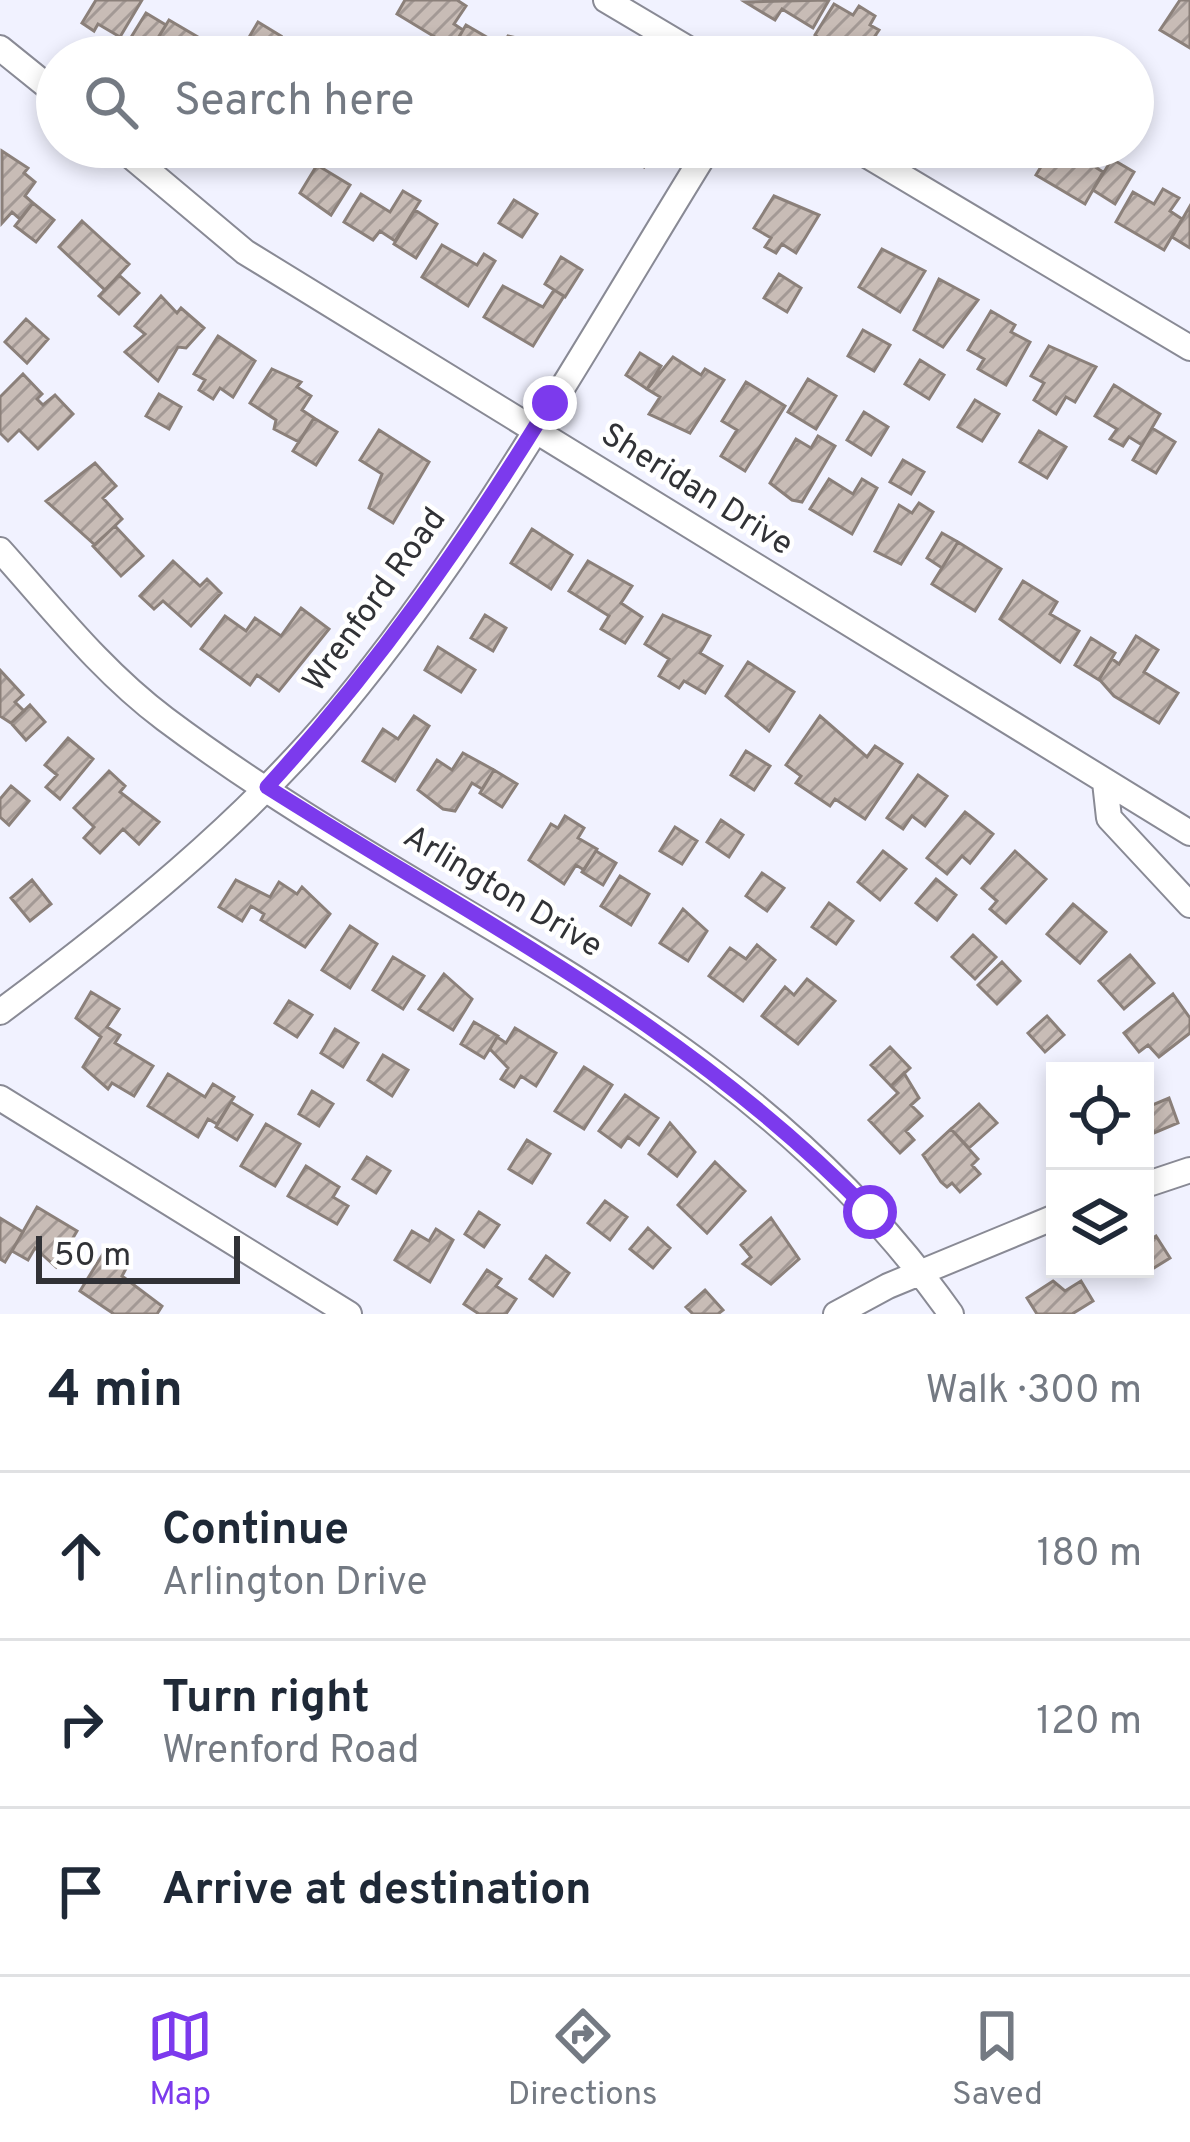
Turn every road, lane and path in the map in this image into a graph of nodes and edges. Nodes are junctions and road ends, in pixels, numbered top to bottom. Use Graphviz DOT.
graph roads {
  1 [pos="606,0"];
  2 [pos="667,36"];
  3 [pos="0,48"];
  4 [pos="36,77"];
  5 [pos="145,168"];
  6 [pos="696,168"];
  7 [pos="888,168"];
  8 [pos="1190,348"];
  9 [pos="534,429"];
  10 [pos="0,550"];
  11 [pos="1105,782"];
  12 [pos="267,787"];
  13 [pos="1190,833"];
  14 [pos="1190,905"];
  15 [pos="0,1012"];
  16 [pos="0,1098"];
  17 [pos="1190,1170"];
  18 [pos="1154,1182"];
  19 [pos="1046,1220"];
  20 [pos="920,1273"];
  21 [pos="349,1314"];
  22 [pos="836,1314"];
  23 [pos="951,1314"];
  1 -- 2 [label="street"];
  3 -- 4 [label="street"];
  5 -- 9 [label="street, Sheridan Drive"];
  6 -- 9 [label="street, Wrenford Road"];
  7 -- 8 [label="street"];
  9 -- 11 [label="street, Sheridan Drive"];
  9 -- 12 [label="street, Wrenford Road"];
  10 -- 12 [label="street, Arlington Drive"];
  11 -- 13 [label="street, Sheridan Drive"];
  11 -- 14 [label="street"];
  12 -- 15 [label="street, Wrenford Road"];
  12 -- 20 [label="street, Arlington Drive"];
  16 -- 21 [label="street"];
  17 -- 18 [label="street"];
  19 -- 20 [label="street"];
  20 -- 22 [label="street"];
  20 -- 23 [label="street, Arlington Drive"];
}
